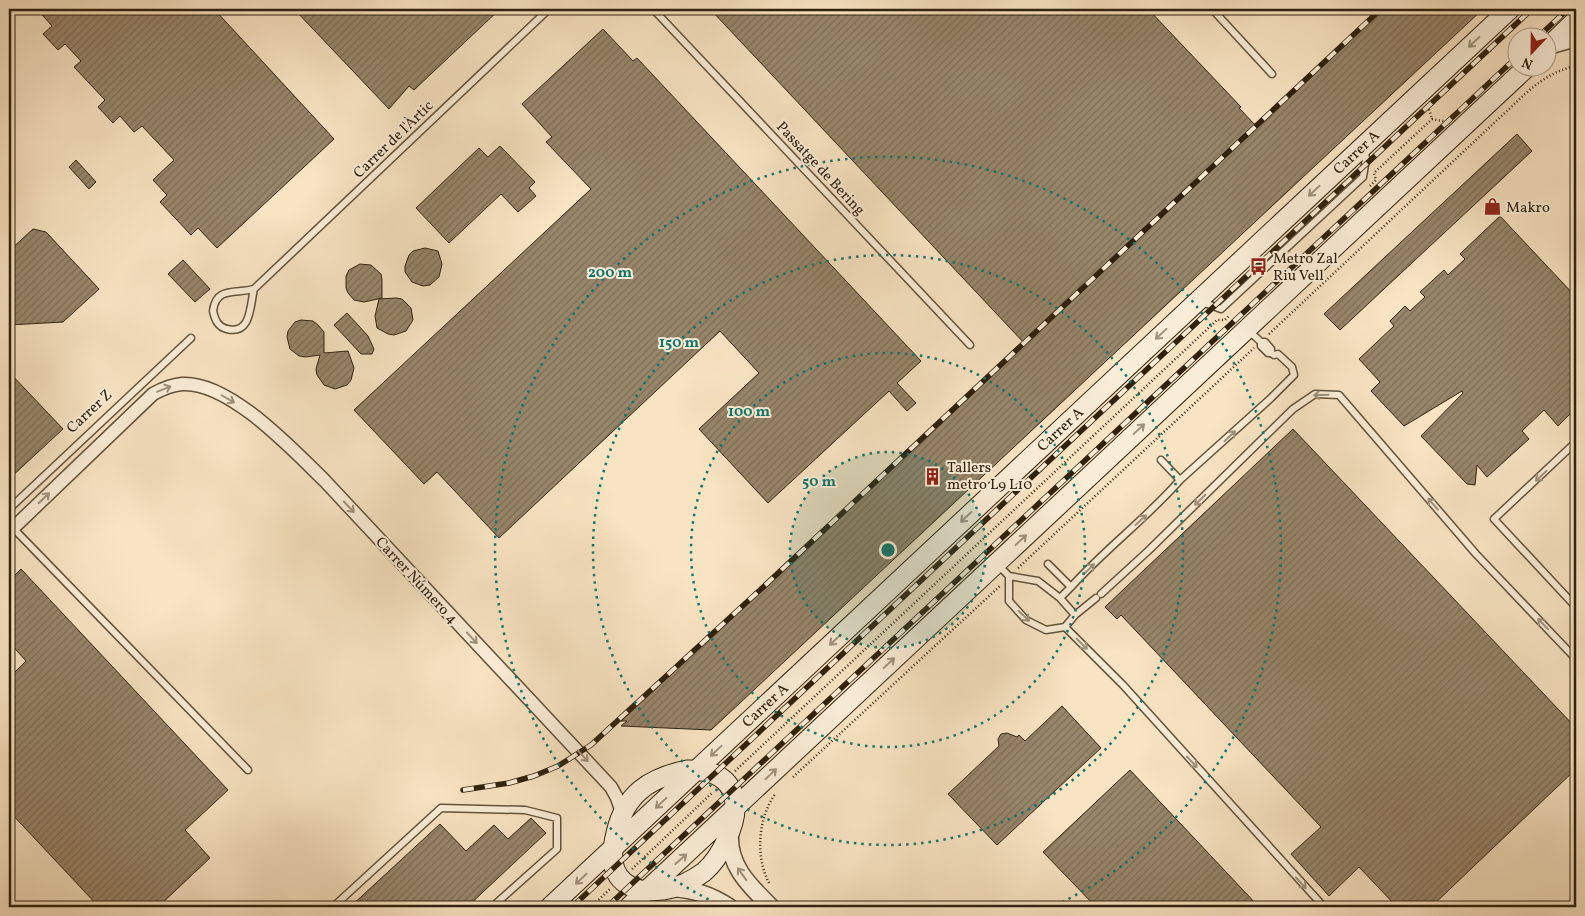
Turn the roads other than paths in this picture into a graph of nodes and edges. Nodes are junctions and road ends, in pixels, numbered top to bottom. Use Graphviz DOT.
graph roads {
  1 [pos="549,9"];
  2 [pos="653,9"];
  3 [pos="1212,9"];
  4 [pos="1510,9"];
  5 [pos="1576,20"];
  6 [pos="1558,38"];
  7 [pos="1576,40"];
  8 [pos="1558,44"];
  9 [pos="1272,74"];
  10 [pos="1515,78"];
  11 [pos="254,289"];
  12 [pos="1247,329"];
  13 [pos="192,338"];
  14 [pos="970,344"];
  15 [pos="1576,442"];
  16 [pos="1161,460"];
  17 [pos="1180,480"];
  18 [pos="9,509"];
  19 [pos="11,530"];
  20 [pos="996,563"];
  21 [pos="1048,564"];
  22 [pos="1010,576"];
  23 [pos="1070,587"];
  24 [pos="1060,598"];
  25 [pos="1576,607"];
  26 [pos="1076,615"];
  27 [pos="1065,627"];
  28 [pos="1576,660"];
  29 [pos="248,770"];
  30 [pos="696,770"];
  31 [pos="736,808"];
  32 [pos="622,812"];
  33 [pos="730,834"];
  34 [pos="612,850"];
  35 [pos="673,888"];
  36 [pos="645,892"];
  37 [pos="333,907"];
  38 [pos="492,907"];
  39 [pos="550,907"];
  40 [pos="630,907"];
  41 [pos="729,907"];
  42 [pos="771,907"];
  43 [pos="1324,907"];
  1 -- 11 [label="lane, Carrer de l'Àrtic"];
  2 -- 14 [label="lane, Passatge de Bering"];
  3 -- 9 [label="lane"];
  4 -- 30 [label="main road, Carrer A, one-way"];
  5 -- 6 [label="main road"];
  7 -- 8 [label="street"];
  10 -- 12 [label="main road"];
  11 -- 11 [label="lane"];
  17 -- 12 [label="lane, one-way"];
  20 -- 12 [label="main road, one-way"];
  13 -- 18 [label="lane, Carrer Z"];
  15 -- 25 [label="lane, one-way"];
  16 -- 17 [label="lane"];
  23 -- 17 [label="lane, one-way"];
  19 -- 29 [label="lane"];
  19 -- 32 [label="street, Carrer Número 4, one-way"];
  20 -- 22 [label="lane"];
  31 -- 20 [label="main road, one-way"];
  21 -- 23 [label="lane"];
  22 -- 24 [label="lane"];
  22 -- 27 [label="lane, one-way"];
  23 -- 24 [label="lane"];
  24 -- 26 [label="lane"];
  26 -- 27 [label="lane"];
  28 -- 26 [label="lane, one-way"];
  27 -- 43 [label="lane, one-way"];
  30 -- 31 [label="main road"];
  30 -- 32 [label="main road"];
  30 -- 34 [label="main road, Carrer A, one-way"];
  31 -- 33 [label="main road"];
  36 -- 31 [label="main road, one-way"];
  32 -- 34 [label="main road"];
  33 -- 35 [label="main road"];
  42 -- 33 [label="street, one-way"];
  34 -- 36 [label="main road"];
  34 -- 39 [label="main road, Carrer A, one-way"];
  35 -- 36 [label="main road"];
  35 -- 41 [label="street"];
  36 -- 40 [label="main road"];
  37 -- 38 [label="lane"];
}
